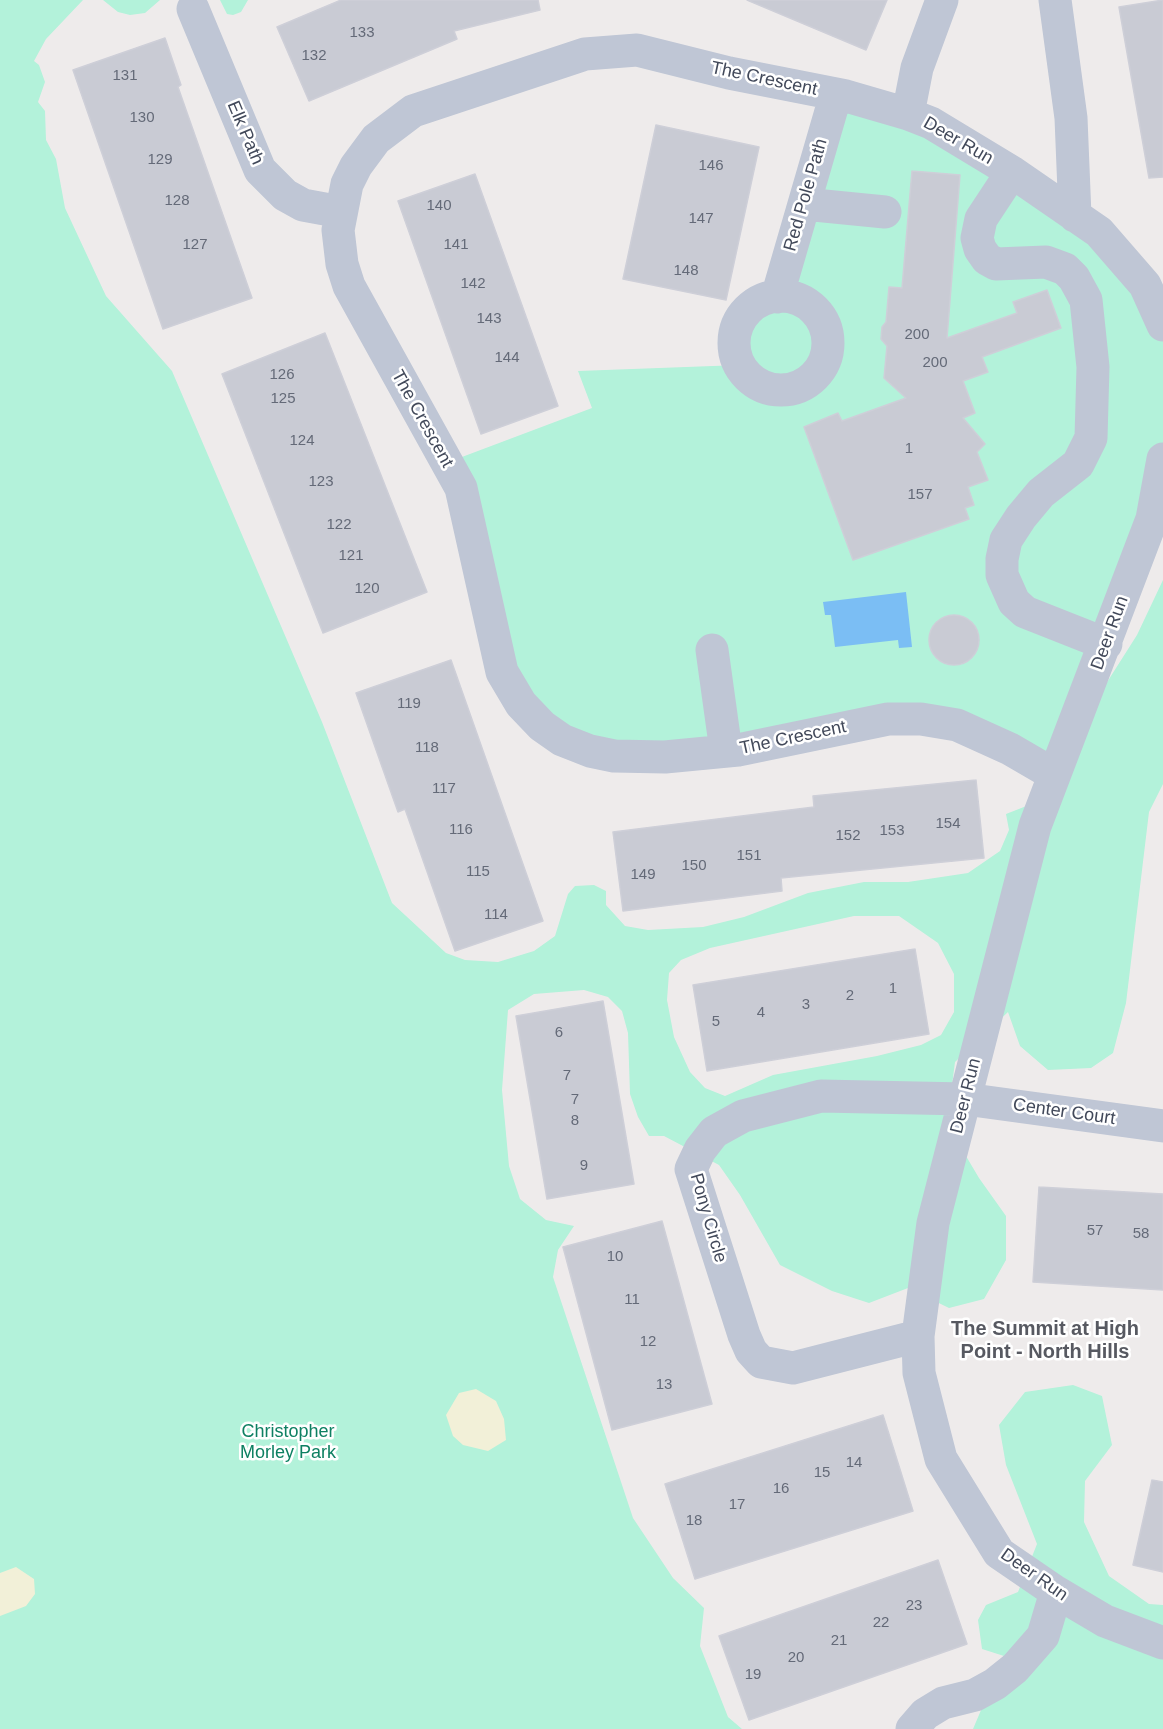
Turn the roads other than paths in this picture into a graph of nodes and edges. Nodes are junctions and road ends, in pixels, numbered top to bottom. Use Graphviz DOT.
graph roads {
  1 [pos="942,0"];
  2 [pos="1055,0"];
  3 [pos="193,9"];
  4 [pos="836,94"];
  5 [pos="908,114"];
  6 [pos="1012,172"];
  7 [pos="804,204"];
  8 [pos="341,212"];
  9 [pos="885,212"];
  10 [pos="1075,216"];
  11 [pos="777,297"];
  12 [pos="1163,325"];
  13 [pos="1163,459"];
  14 [pos="1106,644"];
  15 [pos="712,650"];
  16 [pos="726,751"];
  17 [pos="1053,774"];
  18 [pos="965,1099"];
  19 [pos="1163,1126"];
  20 [pos="918,1336"];
  21 [pos="1056,1592"];
  22 [pos="1163,1643"];
  23 [pos="912,1729"];
  1 -- 5 [label="street, Deer Run"];
  2 -- 10 [label="street"];
  3 -- 8 [label="street, Elk Path"];
  4 -- 5 [label="street, The Crescent"];
  4 -- 7 [label="street, Red Pole Path"];
  4 -- 8 [label="street, The Crescent"];
  5 -- 6 [label="street, Deer Run"];
  6 -- 10 [label="street, Deer Run"];
  6 -- 14 [label="street"];
  7 -- 9 [label="street"];
  7 -- 11 [label="street, Red Pole Path"];
  8 -- 16 [label="street, The Crescent"];
  10 -- 12 [label="street, Deer Run"];
  13 -- 14 [label="street, Deer Run"];
  14 -- 17 [label="street, Deer Run"];
  15 -- 16 [label="street"];
  16 -- 17 [label="street, The Crescent"];
  17 -- 18 [label="street, Deer Run"];
  18 -- 19 [label="street, Center Court"];
  18 -- 20 [label="street, Deer Run"];
  18 -- 20 [label="street, Pony Circle"];
  20 -- 21 [label="street, Deer Run"];
  21 -- 22 [label="street, Deer Run"];
  21 -- 23 [label="street"];
}
